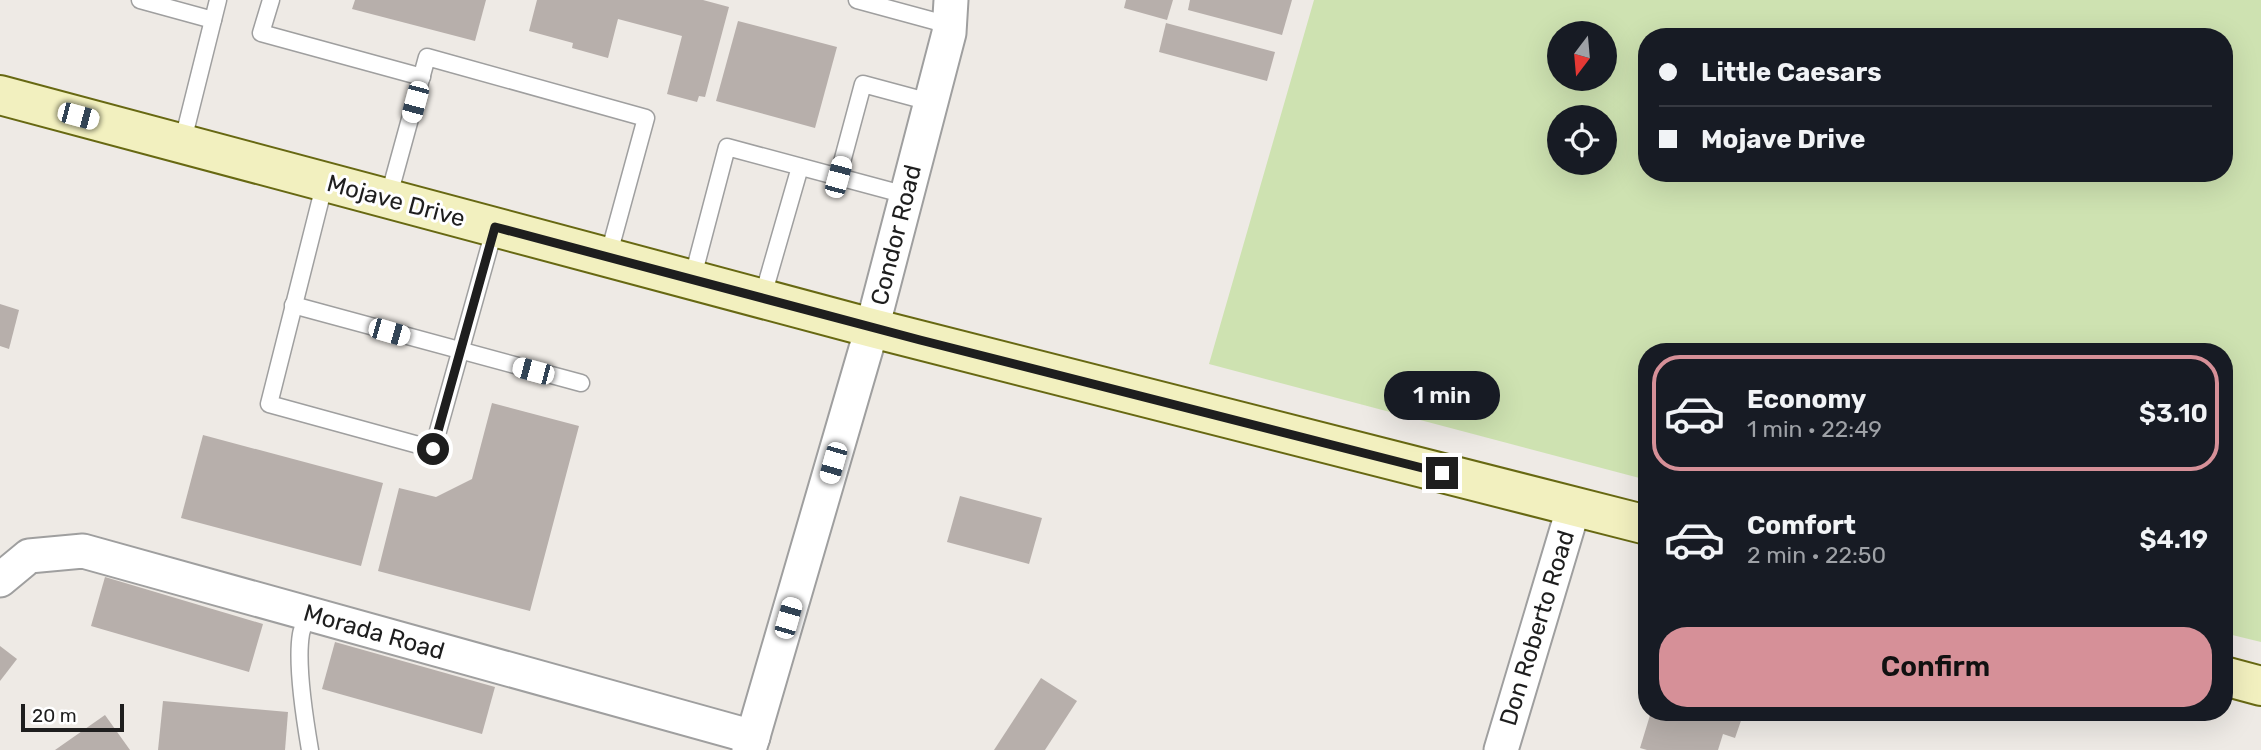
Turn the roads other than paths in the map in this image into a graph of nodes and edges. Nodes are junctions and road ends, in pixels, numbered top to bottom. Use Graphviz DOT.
graph roads {
  1 [pos="140,0"];
  2 [pos="218,0"];
  3 [pos="271,0"];
  4 [pos="857,0"];
  5 [pos="950,13"];
  6 [pos="213,20"];
  7 [pos="422,77"];
  8 [pos="0,95"];
  9 [pos="930,102"];
  10 [pos="182,144"];
  11 [pos="800,167"];
  12 [pos="838,177"];
  13 [pos="325,182"];
  14 [pos="906,195"];
  15 [pos="388,199"];
  16 [pos="495,227"];
  17 [pos="608,257"];
  18 [pos="692,280"];
  19 [pos="762,299"];
  20 [pos="293,305"];
  21 [pos="872,328"];
  22 [pos="460,352"];
  23 [pos="581,383"];
  24 [pos="1574,506"];
  25 [pos="1638,523"];
  26 [pos="0,580"];
  27 [pos="308,614"];
  28 [pos="2233,678"];
  29 [pos="2261,686"];
  30 [pos="751,744"];
  31 [pos="310,750"];
  32 [pos="1501,750"];
  1 -- 6 [label="lane"];
  2 -- 6 [label="lane"];
  3 -- 7 [label="lane"];
  4 -- 5 [label="lane"];
  5 -- 9 [label="street, Condor Road"];
  6 -- 10 [label="lane"];
  7 -- 15 [label="lane"];
  7 -- 17 [label="lane"];
  8 -- 10 [label="main road, Mojave Drive"];
  9 -- 12 [label="lane"];
  9 -- 14 [label="street, Condor Road"];
  10 -- 13 [label="main road, Mojave Drive"];
  11 -- 12 [label="lane"];
  11 -- 18 [label="lane"];
  11 -- 19 [label="lane"];
  12 -- 14 [label="lane"];
  13 -- 15 [label="main road, Mojave Drive"];
  13 -- 20 [label="lane"];
  14 -- 21 [label="street, Condor Road"];
  15 -- 16 [label="main road, Mojave Drive"];
  16 -- 17 [label="main road, Mojave Drive"];
  16 -- 22 [label="lane"];
  17 -- 18 [label="main road, Mojave Drive"];
  18 -- 19 [label="main road, Mojave Drive"];
  19 -- 21 [label="main road, Mojave Drive"];
  20 -- 22 [label="lane"];
  20 -- 22 [label="lane"];
  21 -- 24 [label="main road, Mojave Drive"];
  21 -- 30 [label="street, Condor Road"];
  22 -- 23 [label="lane"];
  24 -- 25 [label="main road, Mojave Drive"];
  24 -- 32 [label="street, Don Roberto Road"];
  26 -- 27 [label="street, Morada Road"];
  27 -- 30 [label="street, Morada Road"];
  27 -- 31 [label="lane"];
  28 -- 29 [label="main road"];
}
